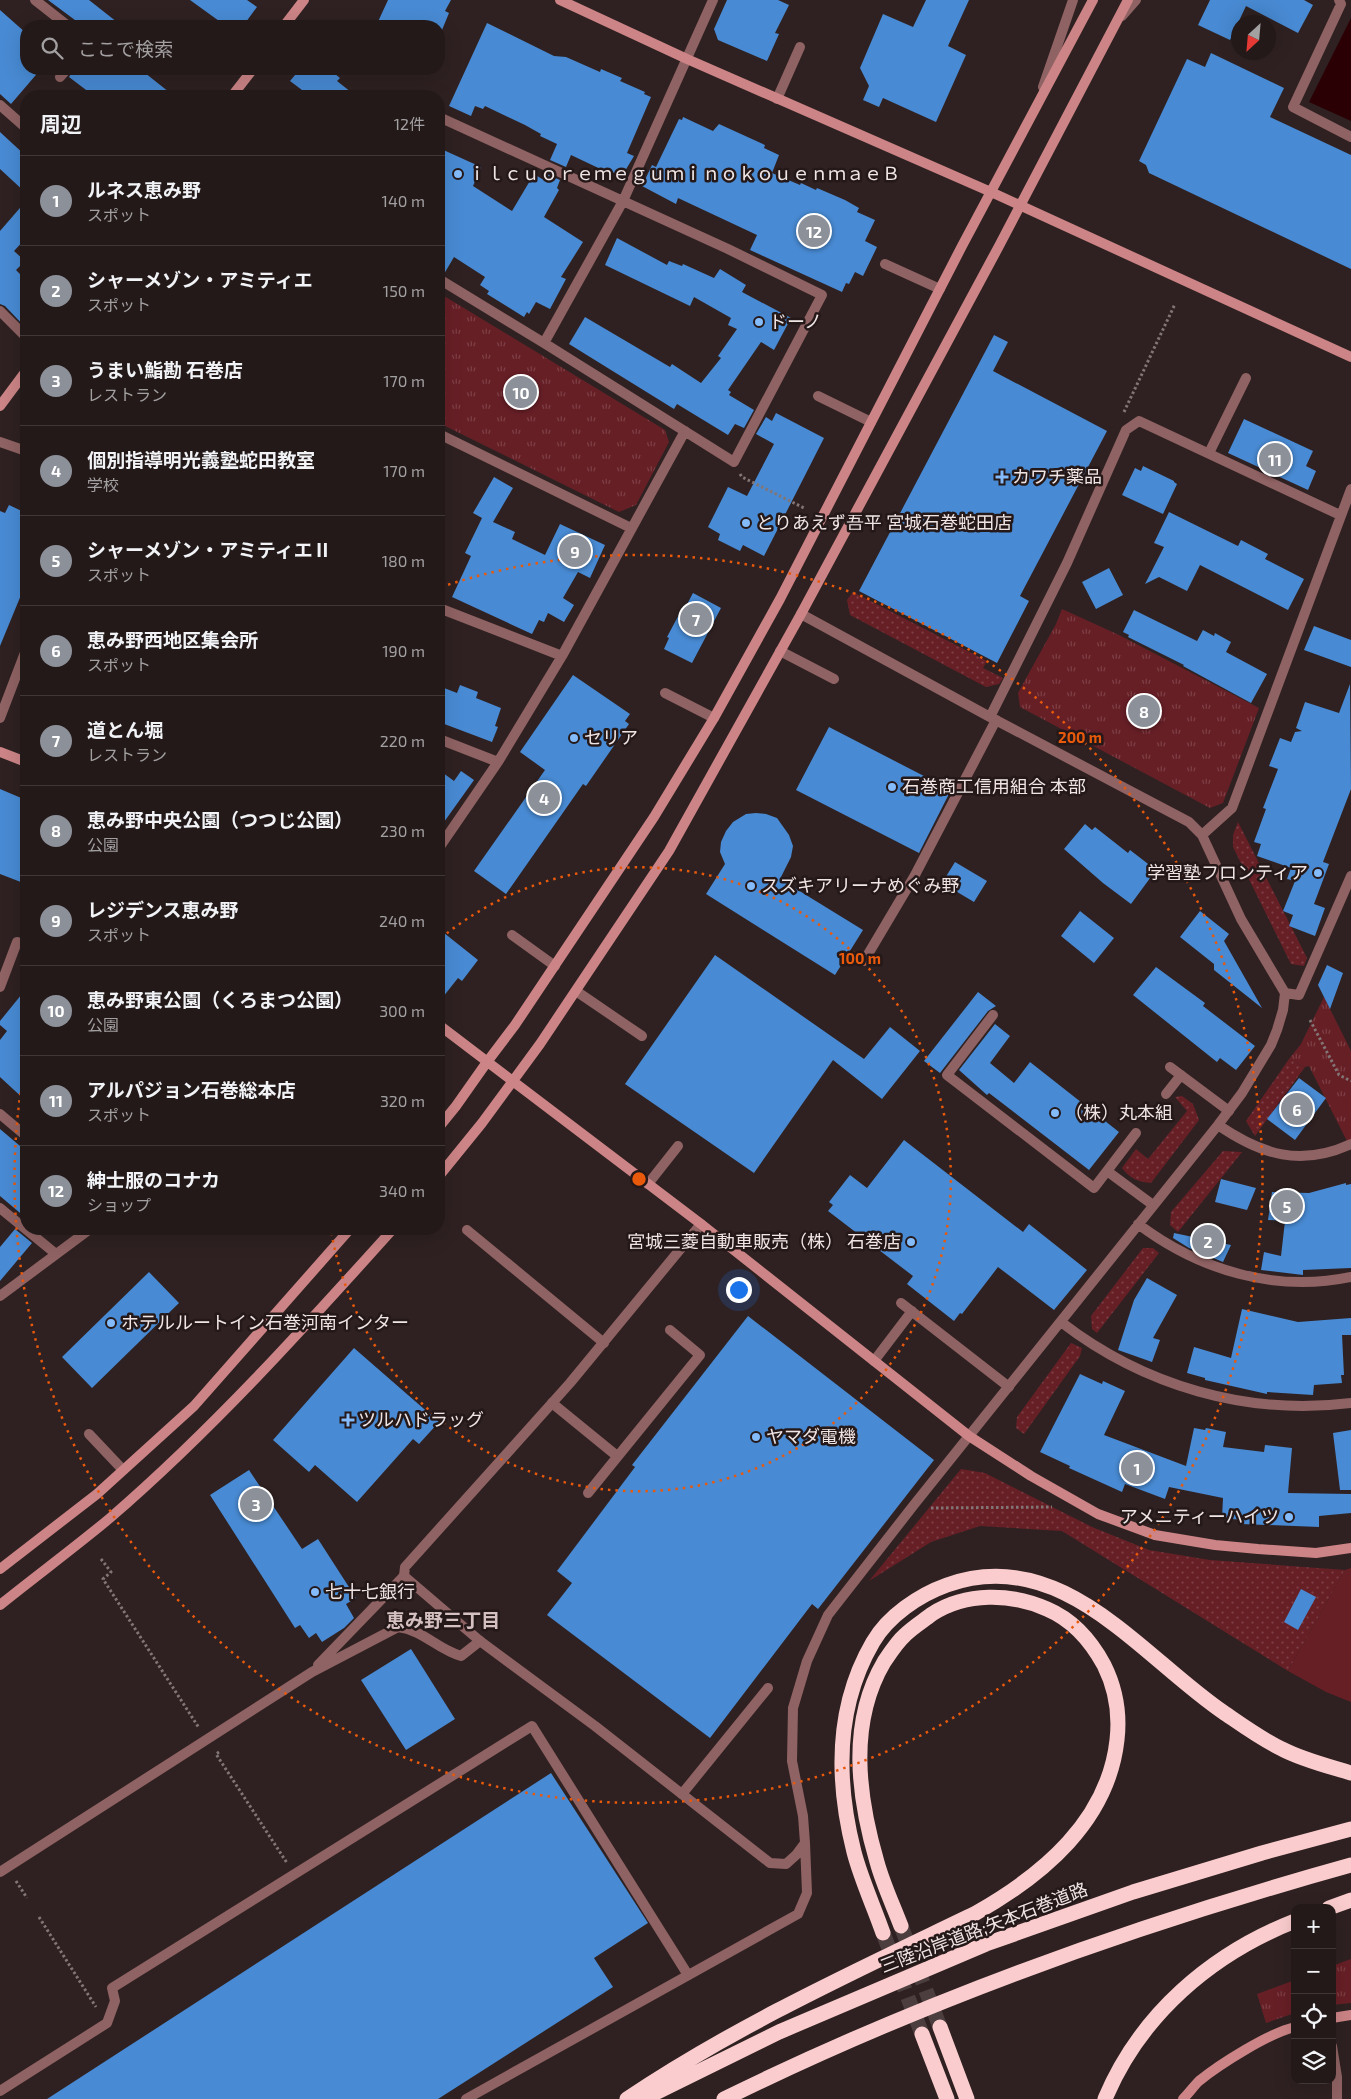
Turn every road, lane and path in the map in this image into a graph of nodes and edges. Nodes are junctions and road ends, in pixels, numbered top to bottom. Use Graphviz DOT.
graph roads {
  1 [pos="35,0"];
  2 [pos="304,0"];
  3 [pos="560,0"];
  4 [pos="713,0"];
  5 [pos="1073,0"];
  6 [pos="1093,0"];
  7 [pos="1128,0"];
  8 [pos="1136,0"];
  9 [pos="1339,0"];
  10 [pos="1119,19"];
  11 [pos="60,20"];
  12 [pos="289,20"];
  13 [pos="800,47"];
  14 [pos="687,60"];
  15 [pos="248,75"];
  16 [pos="237,90"];
  17 [pos="1041,95"];
  18 [pos="777,99"];
  19 [pos="0,105"];
  20 [pos="445,120"];
  21 [pos="20,123"];
  22 [pos="1351,137"];
  23 [pos="991,192"];
  24 [pos="624,201"];
  25 [pos="1020,205"];
  26 [pos="885,264"];
  27 [pos="445,284"];
  28 [pos="940,289"];
  29 [pos="1175,304"];
  30 [pos="0,311"];
  31 [pos="20,331"];
  32 [pos="544,342"];
  33 [pos="1351,357"];
  34 [pos="20,378"];
  35 [pos="1246,378"];
  36 [pos="818,396"];
  37 [pos="1,402"];
  38 [pos="1120,420"];
  39 [pos="870,422"];
  40 [pos="685,431"];
  41 [pos="445,437"];
  42 [pos="0,442"];
  43 [pos="20,450"];
  44 [pos="1209,453"];
  45 [pos="734,462"];
  46 [pos="1351,489"];
  47 [pos="804,508"];
  48 [pos="1340,515"];
  49 [pos="631,528"];
  50 [pos="445,610"];
  51 [pos="801,614"];
  52 [pos="780,651"];
  53 [pos="562,656"];
  54 [pos="20,666"];
  55 [pos="834,679"];
  56 [pos="665,693"];
  57 [pos="0,718"];
  58 [pos="714,718"];
  59 [pos="993,719"];
  60 [pos="445,741"];
  61 [pos="0,752"];
  62 [pos="20,760"];
  63 [pos="498,762"];
  64 [pos="1202,835"];
  65 [pos="445,839"];
  66 [pos="1351,876"];
  67 [pos="512,935"];
  68 [pos="20,943"];
  69 [pos="864,961"];
  70 [pos="555,966"];
  71 [pos="0,987"];
  72 [pos="576,991"];
  73 [pos="1284,992"];
  74 [pos="993,1015"];
  75 [pos="1310,1020"];
  76 [pos="445,1030"];
  77 [pos="642,1036"];
  78 [pos="487,1062"];
  79 [pos="1170,1067"];
  80 [pos="1181,1074"];
  81 [pos="1351,1081"];
  82 [pos="513,1082"];
  83 [pos="1166,1094"];
  84 [pos="1229,1111"];
  85 [pos="0,1114"];
  86 [pos="445,1120"];
  87 [pos="1218,1125"];
  88 [pos="20,1131"];
  89 [pos="1136,1133"];
  90 [pos="1351,1144"];
  91 [pos="678,1146"];
  92 [pos="445,1168"];
  93 [pos="1107,1171"];
  94 [pos="648,1184"];
  95 [pos="1153,1205"];
  96 [pos="0,1208"];
  97 [pos="20,1224"];
  98 [pos="700,1224"];
  99 [pos="1138,1224"];
  100 [pos="468,1230"];
  101 [pos="33,1235"];
  102 [pos="82,1235"];
  103 [pos="345,1235"];
  104 [pos="388,1235"];
  105 [pos="56,1254"];
  106 [pos="1351,1277"];
  107 [pos="0,1296"];
  108 [pos="901,1303"];
  109 [pos="912,1311"];
  110 [pos="1061,1322"];
  111 [pos="670,1330"];
  112 [pos="604,1343"];
  113 [pos="874,1361"];
  114 [pos="1009,1387"];
  115 [pos="552,1403"];
  116 [pos="1351,1404"];
  117 [pos="89,1434"];
  118 [pos="969,1436"];
  119 [pos="617,1456"];
  120 [pos="123,1470"];
  121 [pos="588,1493"];
  122 [pos="1055,1507"];
  123 [pos="928,1508"];
  124 [pos="1351,1548"];
  125 [pos="101,1559"];
  126 [pos="0,1568"];
  127 [pos="404,1576"];
  128 [pos="0,1605"];
  129 [pos="480,1640"];
  130 [pos="312,1672"];
  131 [pos="768,1688"];
  132 [pos="200,1729"];
  133 [pos="222,1750"];
  134 [pos="1351,1773"];
  135 [pos="682,1794"];
  136 [pos="1351,1829"];
  137 [pos="805,1843"];
  138 [pos="1351,1865"];
  139 [pos="290,1868"];
  140 [pos="0,1872"];
  141 [pos="16,1881"];
  142 [pos="27,1898"];
  143 [pos="1351,1900"];
  144 [pos="1336,1905"];
  145 [pos="39,1917"];
  146 [pos="1291,1923"];
  147 [pos="901,1926"];
  148 [pos="883,1933"];
  149 [pos="688,1975"];
  150 [pos="96,2008"];
  151 [pos="1351,2015"];
  152 [pos="1336,2017"];
  153 [pos="940,2027"];
  154 [pos="1291,2028"];
  155 [pos="922,2034"];
  156 [pos="1336,2071"];
  157 [pos="0,2091"];
  158 [pos="466,2099"];
  159 [pos="627,2099"];
  160 [pos="643,2099"];
  161 [pos="724,2099"];
  162 [pos="947,2099"];
  163 [pos="968,2099"];
  164 [pos="1105,2099"];
  165 [pos="1183,2099"];
  166 [pos="1337,2099"];
  1 -- 11 [label="street"];
  2 -- 12 [label="street"];
  3 -- 14 [label="street"];
  4 -- 14 [label="street"];
  5 -- 17 [label="street"];
  6 -- 17 [label="street"];
  7 -- 10 [label="street"];
  8 -- 10 [label="street"];
  9 -- 22 [label="street"];
  10 -- 25 [label="street"];
  13 -- 18 [label="street"];
  14 -- 18 [label="street"];
  14 -- 24 [label="street"];
  15 -- 16 [label="street"];
  17 -- 23 [label="street"];
  18 -- 23 [label="street"];
  19 -- 21 [label="street"];
  20 -- 24 [label="street"];
  23 -- 25 [label="street"];
  23 -- 28 [label="street"];
  24 -- 32 [label="street"];
  24 -- 45 [label="street"];
  25 -- 33 [label="street"];
  25 -- 51 [label="street"];
  26 -- 28 [label="street"];
  27 -- 32 [label="street"];
  28 -- 39 [label="street"];
  29 -- 38 [label="path"];
  30 -- 31 [label="street"];
  32 -- 40 [label="street"];
  34 -- 37 [label="street"];
  35 -- 44 [label="street"];
  36 -- 39 [label="street"];
  39 -- 58 [label="street"];
  40 -- 45 [label="street"];
  40 -- 49 [label="street"];
  41 -- 49 [label="street"];
  42 -- 43 [label="street"];
  44 -- 48 [label="street"];
  44 -- 59 [label="street"];
  45 -- 47 [label="path"];
  46 -- 48 [label="street"];
  48 -- 64 [label="street"];
  49 -- 53 [label="street"];
  50 -- 53 [label="street"];
  51 -- 52 [label="street"];
  51 -- 59 [label="street"];
  52 -- 55 [label="street"];
  52 -- 72 [label="street"];
  53 -- 63 [label="street"];
  54 -- 57 [label="street"];
  56 -- 58 [label="street"];
  58 -- 70 [label="street"];
  59 -- 64 [label="street"];
  59 -- 69 [label="street"];
  60 -- 63 [label="street"];
  61 -- 62 [label="street"];
  63 -- 65 [label="street"];
  64 -- 73 [label="street"];
  66 -- 73 [label="street"];
  67 -- 70 [label="street"];
  68 -- 71 [label="street"];
  70 -- 78 [label="street"];
  72 -- 77 [label="street"];
  72 -- 82 [label="street"];
  73 -- 84 [label="street"];
  74 -- 93 [label="street"];
  75 -- 81 [label="path"];
  76 -- 78 [label="street"];
  78 -- 82 [label="street"];
  78 -- 86 [label="street"];
  79 -- 80 [label="street"];
  80 -- 83 [label="street"];
  80 -- 84 [label="street"];
  82 -- 92 [label="street"];
  82 -- 94 [label="street"];
  84 -- 87 [label="street"];
  85 -- 88 [label="street"];
  87 -- 90 [label="street"];
  87 -- 95 [label="street"];
  89 -- 93 [label="street"];
  91 -- 94 [label="street"];
  93 -- 95 [label="street"];
  94 -- 98 [label="street"];
  95 -- 99 [label="street"];
  96 -- 97 [label="street"];
  98 -- 112 [label="street"];
  98 -- 113 [label="street"];
  99 -- 106 [label="street"];
  99 -- 110 [label="street"];
  100 -- 112 [label="street"];
  101 -- 105 [label="street"];
  102 -- 105 [label="street"];
  103 -- 120 [label="street"];
  104 -- 128 [label="street"];
  105 -- 107 [label="street"];
  108 -- 109 [label="street"];
  109 -- 113 [label="street"];
  109 -- 114 [label="street"];
  110 -- 114 [label="street"];
  110 -- 116 [label="street"];
  111 -- 119 [label="street"];
  112 -- 115 [label="street"];
  113 -- 118 [label="street"];
  114 -- 118 [label="street"];
  115 -- 119 [label="street"];
  115 -- 127 [label="street"];
  117 -- 120 [label="street"];
  118 -- 124 [label="street"];
  118 -- 137 [label="street"];
  119 -- 121 [label="street"];
  120 -- 126 [label="street"];
  122 -- 123 [label="path"];
  125 -- 132 [label="path"];
  127 -- 129 [label="street"];
  127 -- 130 [label="street"];
  129 -- 130 [label="street"];
  129 -- 135 [label="street"];
  130 -- 140 [label="street"];
  131 -- 135 [label="street"];
  133 -- 139 [label="path"];
  134 -- 148 [label="highway"];
  135 -- 137 [label="street"];
  136 -- 160 [label="highway, 三陸沿岸道路;矢本石巻道路"];
  137 -- 149 [label="street"];
  138 -- 161 [label="highway"];
  141 -- 142 [label="path"];
  143 -- 144 [label="highway"];
  145 -- 150 [label="path"];
  146 -- 164 [label="highway"];
  147 -- 159 [label="highway"];
  149 -- 157 [label="street"];
  149 -- 158 [label="street"];
  151 -- 152 [label="street"];
  153 -- 163 [label="highway"];
  154 -- 165 [label="street"];
  155 -- 162 [label="highway"];
  156 -- 166 [label="street"];
}
